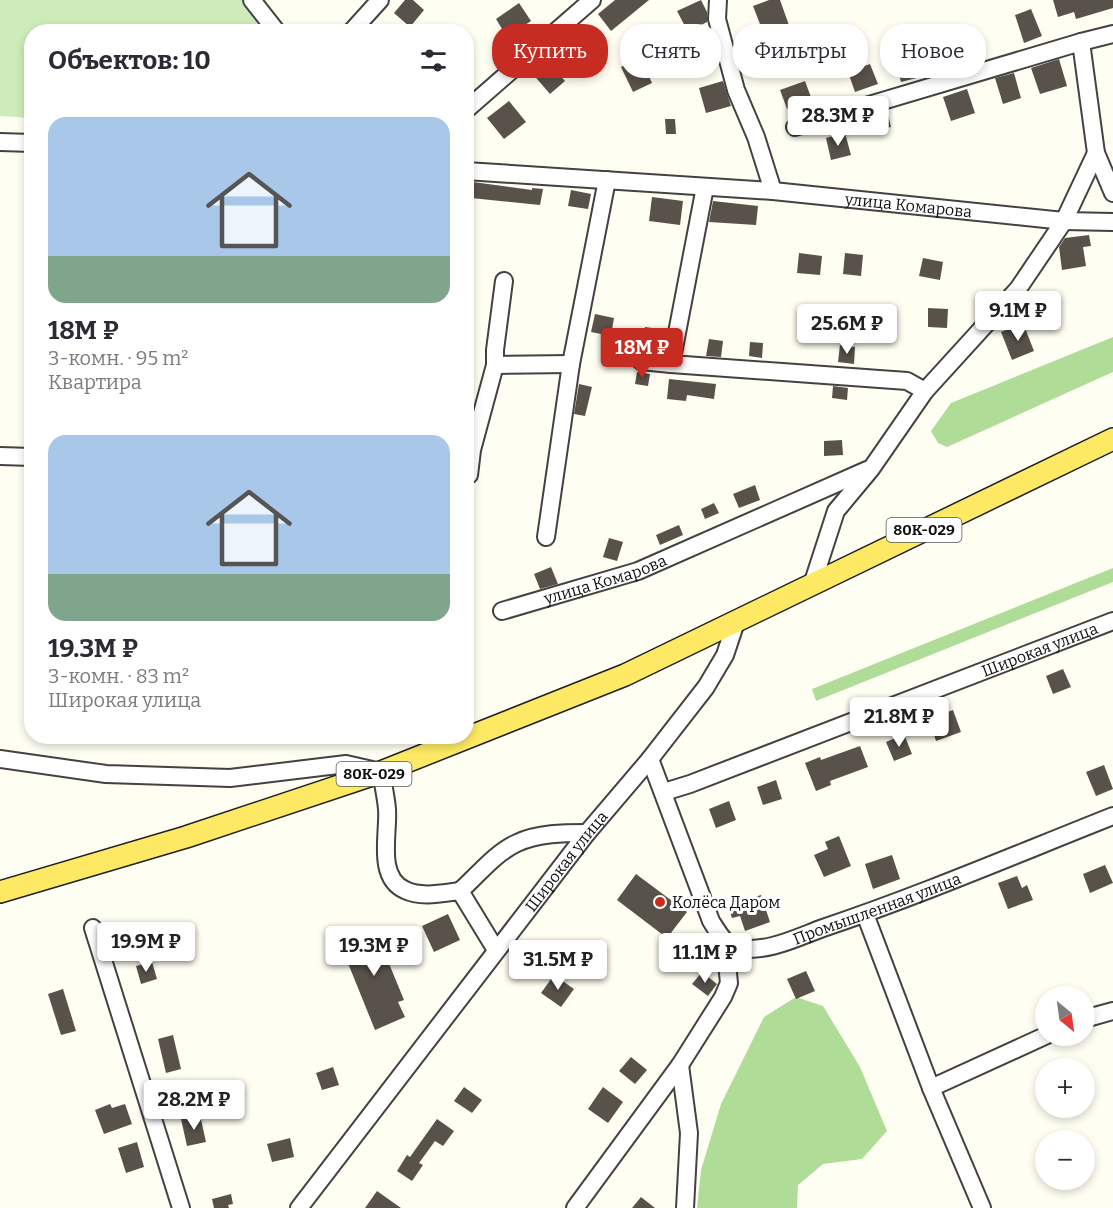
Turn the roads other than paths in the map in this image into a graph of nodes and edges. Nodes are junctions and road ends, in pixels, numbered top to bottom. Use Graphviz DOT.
graph roads {
  1 [pos="252,0"];
  2 [pos="380,0"];
  3 [pos="592,0"];
  4 [pos="719,0"];
  5 [pos="272,24"];
  6 [pos="358,24"];
  7 [pos="1113,34"];
  8 [pos="1081,42"];
  9 [pos="474,103"];
  10 [pos="795,127"];
  11 [pos="0,142"];
  12 [pos="24,143"];
  13 [pos="1096,153"];
  14 [pos="474,172"];
  15 [pos="607,180"];
  16 [pos="705,187"];
  17 [pos="773,191"];
  18 [pos="1113,193"];
  19 [pos="1064,221"];
  20 [pos="1113,222"];
  21 [pos="504,281"];
  22 [pos="641,361"];
  23 [pos="670,363"];
  24 [pos="571,364"];
  25 [pos="495,365"];
  26 [pos="926,391"];
  27 [pos="1113,439"];
  28 [pos="474,443"];
  29 [pos="0,456"];
  30 [pos="24,457"];
  31 [pos="871,468"];
  32 [pos="546,537"];
  33 [pos="812,585"];
  34 [pos="502,611"];
  35 [pos="1113,621"];
  36 [pos="736,622"];
  37 [pos="474,735"];
  38 [pos="451,744"];
  39 [pos="0,759"];
  40 [pos="650,759"];
  41 [pos="381,772"];
  42 [pos="664,792"];
  43 [pos="1113,816"];
  44 [pos="587,833"];
  45 [pos="460,891"];
  46 [pos="0,892"];
  47 [pos="865,914"];
  48 [pos="93,928"];
  49 [pos="728,944"];
  50 [pos="496,950"];
  51 [pos="1113,1011"];
  52 [pos="1095,1016"];
  53 [pos="1035,1041"];
  54 [pos="680,1065"];
  55 [pos="932,1088"];
  56 [pos="181,1208"];
  57 [pos="299,1208"];
  58 [pos="575,1208"];
  59 [pos="685,1208"];
  60 [pos="982,1208"];
  1 -- 5 [label="street"];
  2 -- 6 [label="street"];
  3 -- 9 [label="street"];
  4 -- 17 [label="street"];
  7 -- 8 [label="street"];
  8 -- 10 [label="street"];
  8 -- 13 [label="street"];
  11 -- 12 [label="street"];
  13 -- 18 [label="street"];
  13 -- 19 [label="street"];
  14 -- 15 [label="street, улица Комарова"];
  15 -- 16 [label="street, улица Комарова"];
  15 -- 24 [label="street"];
  16 -- 17 [label="street, улица Комарова"];
  16 -- 23 [label="street"];
  17 -- 19 [label="street, улица Комарова"];
  19 -- 20 [label="street, улица Комарова"];
  19 -- 26 [label="street"];
  21 -- 25 [label="street"];
  22 -- 23 [label="street"];
  23 -- 26 [label="street"];
  24 -- 25 [label="street"];
  24 -- 32 [label="street"];
  25 -- 28 [label="street"];
  26 -- 31 [label="street"];
  27 -- 33 [label="main road, 80К-029"];
  29 -- 30 [label="street"];
  31 -- 33 [label="street"];
  31 -- 34 [label="street, улица Комарова"];
  33 -- 36 [label="main road, 80К-029"];
  35 -- 42 [label="street, Широкая улица"];
  36 -- 37 [label="main road, 80К-029"];
  36 -- 40 [label="street, Широкая улица"];
  38 -- 41 [label="main road, 80К-029"];
  39 -- 41 [label="street"];
  40 -- 42 [label="street"];
  40 -- 44 [label="street, Широкая улица"];
  41 -- 45 [label="street"];
  41 -- 46 [label="main road, 80К-029"];
  42 -- 49 [label="street"];
  43 -- 47 [label="street, Промышленная улица"];
  44 -- 45 [label="street"];
  44 -- 50 [label="street, Широкая улица"];
  45 -- 50 [label="street"];
  47 -- 49 [label="street, Промышленная улица"];
  47 -- 55 [label="street"];
  48 -- 56 [label="street"];
  49 -- 54 [label="street"];
  50 -- 57 [label="street, Широкая улица"];
  51 -- 52 [label="street"];
  53 -- 55 [label="street"];
  54 -- 58 [label="street"];
  54 -- 59 [label="street"];
  55 -- 60 [label="street"];
}
